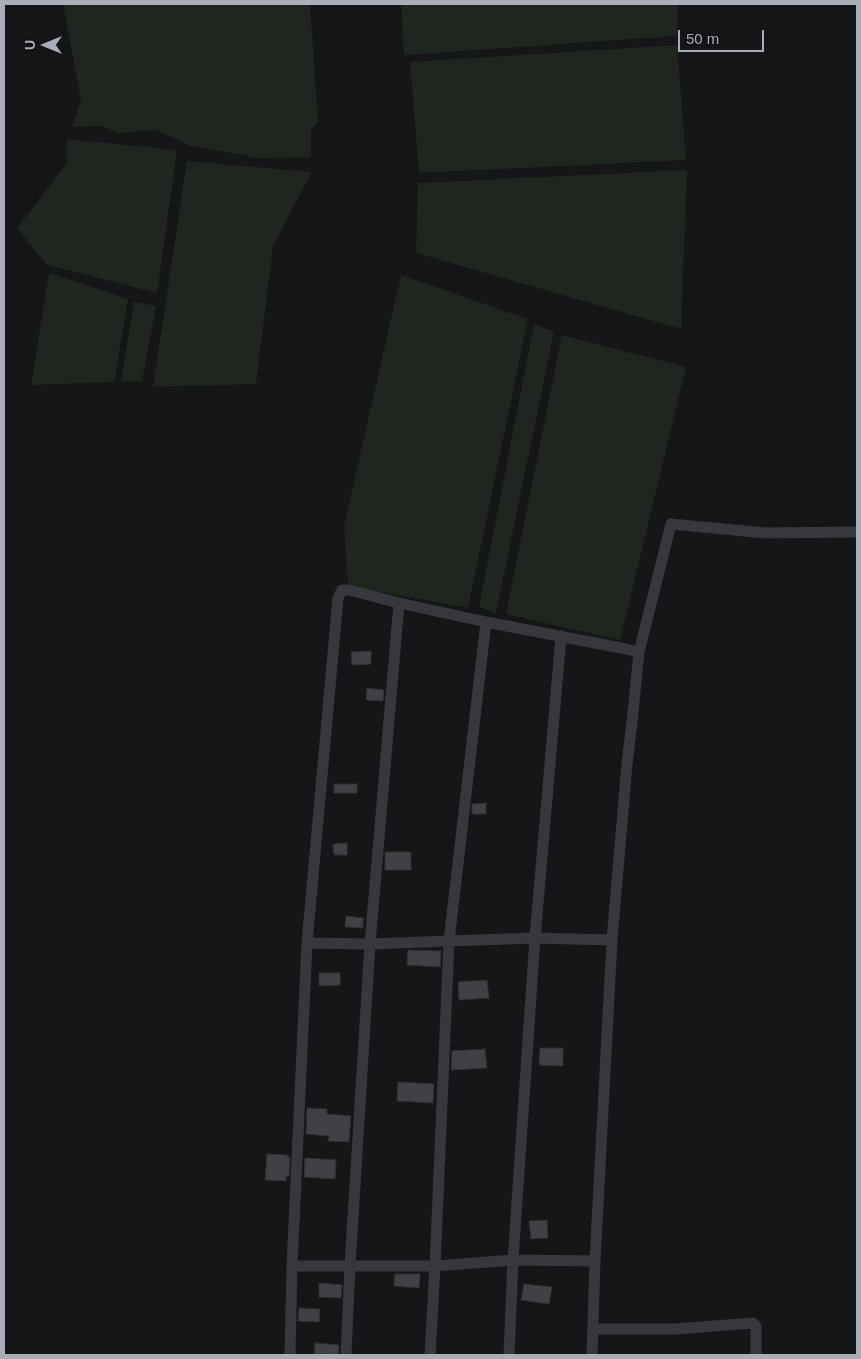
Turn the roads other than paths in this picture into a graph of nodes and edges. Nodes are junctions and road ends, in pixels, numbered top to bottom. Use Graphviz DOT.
graph roads {
  1 [pos="857,532"];
  2 [pos="399,603"];
  3 [pos="486,622"];
  4 [pos="561,636"];
  5 [pos="639,652"];
  6 [pos="535,938"];
  7 [pos="612,940"];
  8 [pos="449,941"];
  9 [pos="307,943"];
  10 [pos="370,944"];
  11 [pos="514,1260"];
  12 [pos="595,1261"];
  13 [pos="292,1266"];
  14 [pos="350,1266"];
  15 [pos="435,1266"];
  16 [pos="593,1329"];
  17 [pos="290,1355"];
  18 [pos="346,1355"];
  19 [pos="430,1355"];
  20 [pos="509,1355"];
  21 [pos="592,1355"];
  22 [pos="756,1355"];
  1 -- 5 [label="street"];
  2 -- 3 [label="street"];
  2 -- 9 [label="street"];
  2 -- 10 [label="street"];
  3 -- 4 [label="street"];
  3 -- 8 [label="street"];
  4 -- 5 [label="street"];
  4 -- 6 [label="street"];
  5 -- 7 [label="street"];
  6 -- 7 [label="street"];
  6 -- 8 [label="street"];
  6 -- 11 [label="street"];
  7 -- 12 [label="street"];
  8 -- 10 [label="street"];
  8 -- 15 [label="street"];
  9 -- 10 [label="street"];
  9 -- 13 [label="street"];
  10 -- 14 [label="street"];
  11 -- 12 [label="street"];
  11 -- 15 [label="street"];
  11 -- 20 [label="street"];
  12 -- 16 [label="street"];
  13 -- 14 [label="street"];
  13 -- 17 [label="street"];
  14 -- 15 [label="street"];
  14 -- 18 [label="street"];
  15 -- 19 [label="street"];
  16 -- 21 [label="street"];
  16 -- 22 [label="street"];
}
